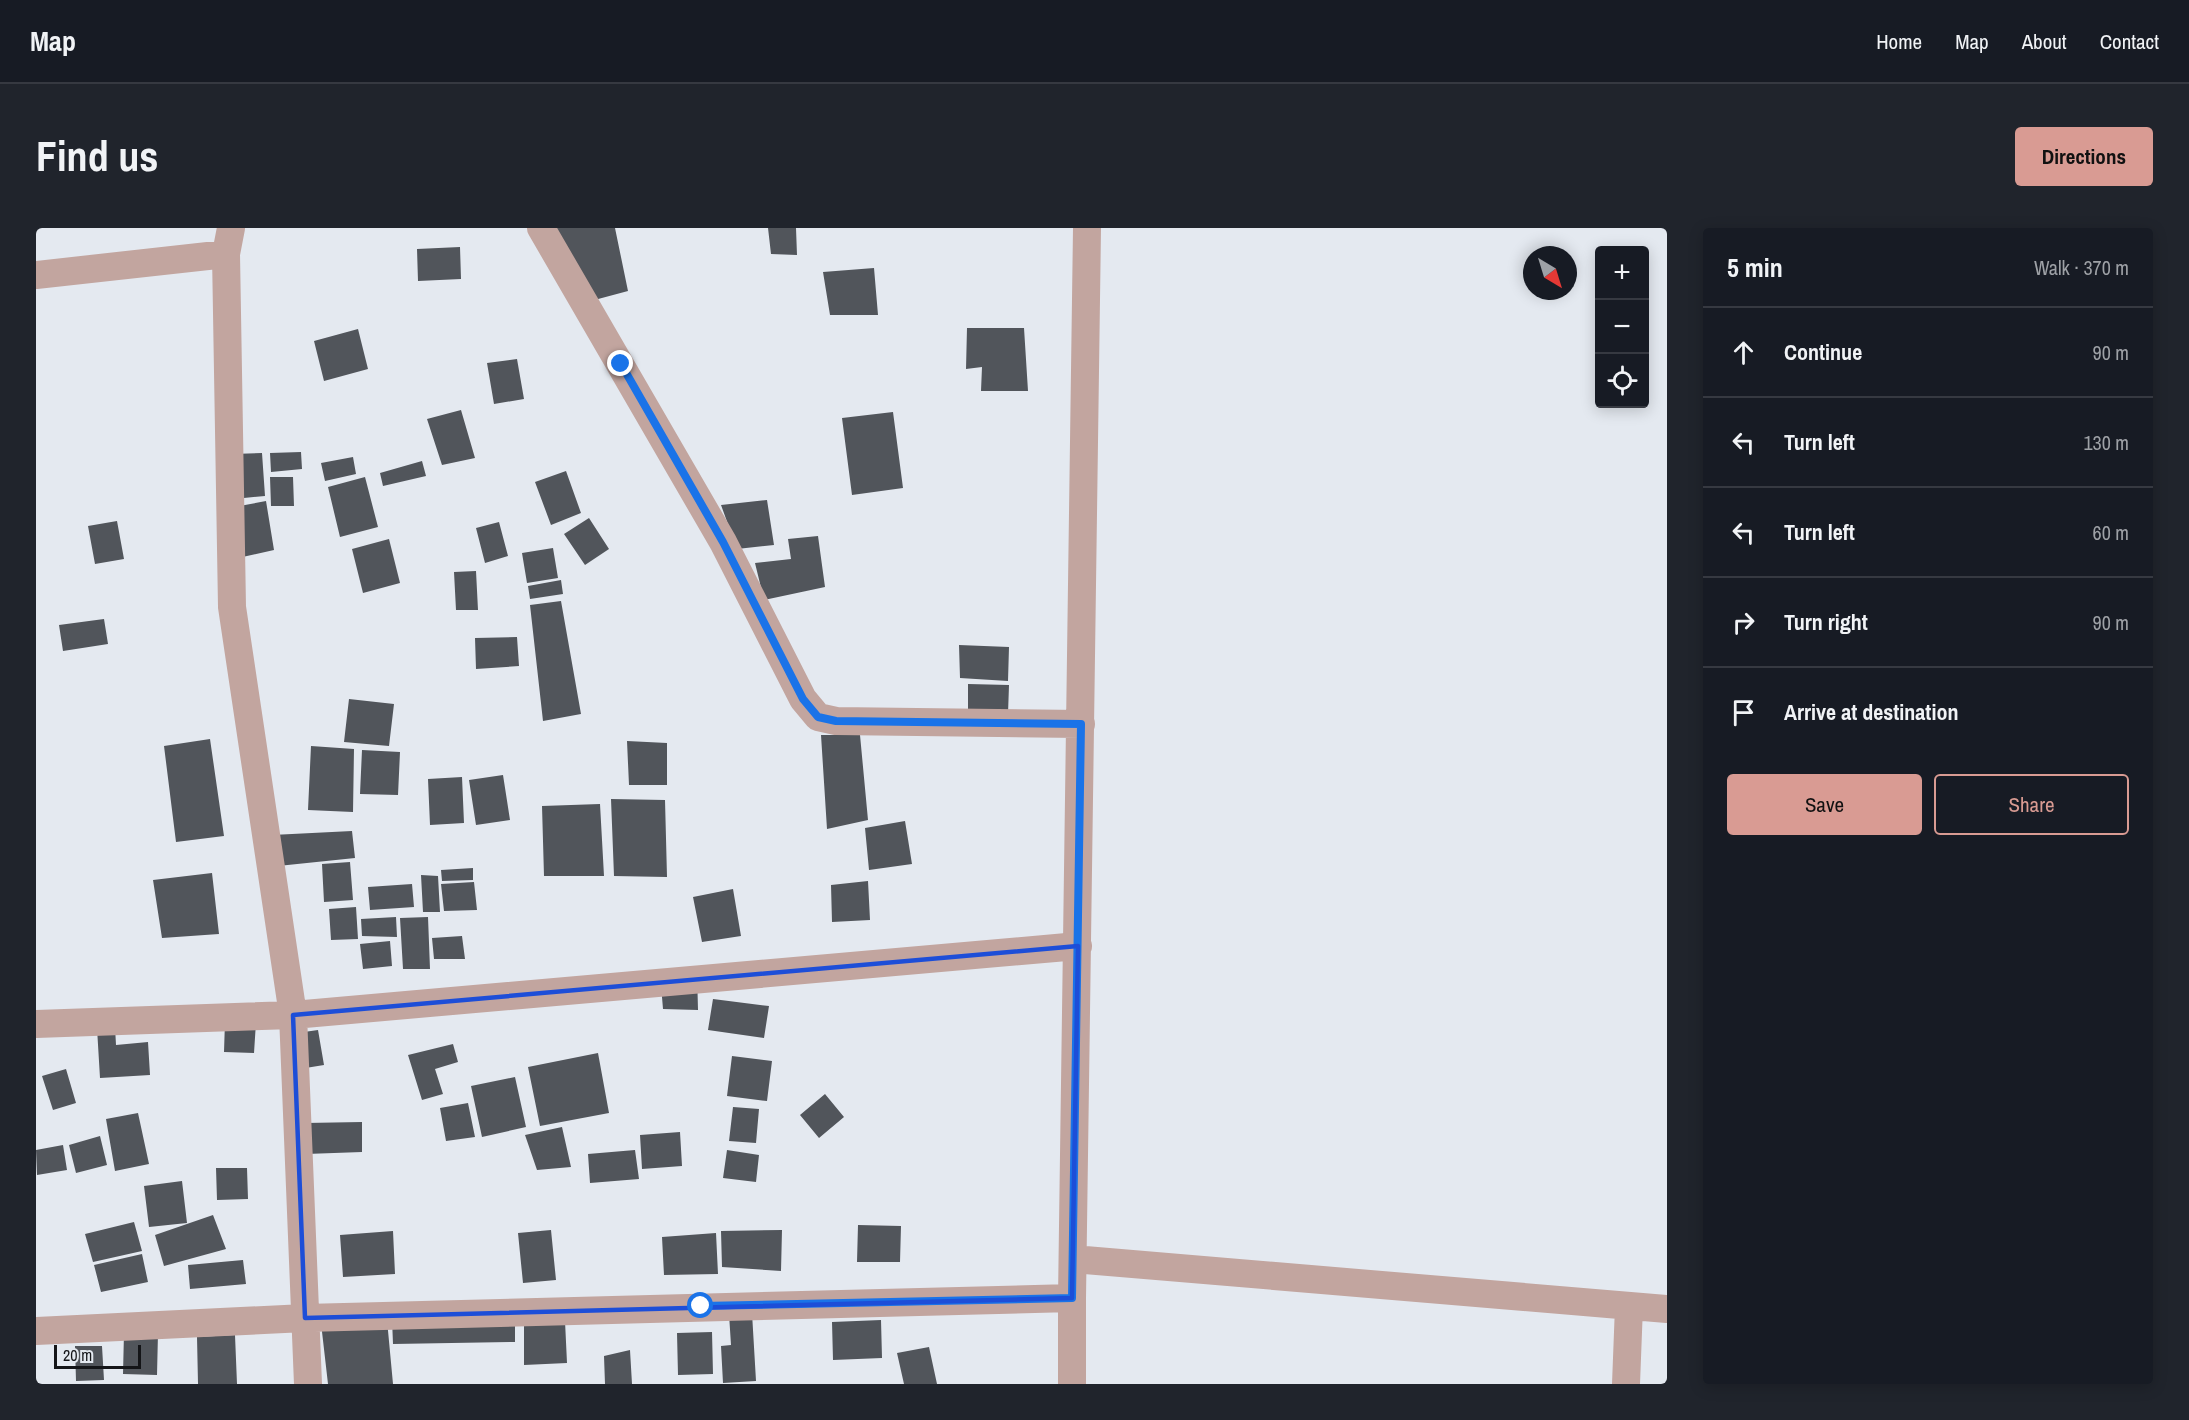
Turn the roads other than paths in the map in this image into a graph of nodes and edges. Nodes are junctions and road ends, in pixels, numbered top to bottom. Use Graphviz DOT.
graph roads {
  1 [pos="541,228"];
  2 [pos="1087,228"];
  3 [pos="230,235"];
  4 [pos="36,275"];
  5 [pos="1081,724"];
  6 [pos="1078,946"];
  7 [pos="293,1014"];
  8 [pos="36,1024"];
  9 [pos="1073,1259"];
  10 [pos="1072,1298"];
  11 [pos="1629,1306"];
  12 [pos="1667,1309"];
  13 [pos="305,1318"];
  14 [pos="36,1331"];
  15 [pos="308,1384"];
  16 [pos="1072,1384"];
  17 [pos="1626,1384"];
  1 -- 5 [label="street"];
  2 -- 5 [label="street"];
  3 -- 4 [label="street"];
  3 -- 7 [label="street"];
  5 -- 6 [label="street"];
  6 -- 7 [label="street"];
  6 -- 9 [label="street"];
  7 -- 8 [label="street"];
  7 -- 13 [label="street"];
  9 -- 10 [label="street"];
  9 -- 11 [label="street"];
  10 -- 13 [label="street"];
  10 -- 16 [label="street"];
  11 -- 12 [label="street"];
  11 -- 17 [label="street"];
  13 -- 14 [label="street"];
  13 -- 15 [label="street"];
}
